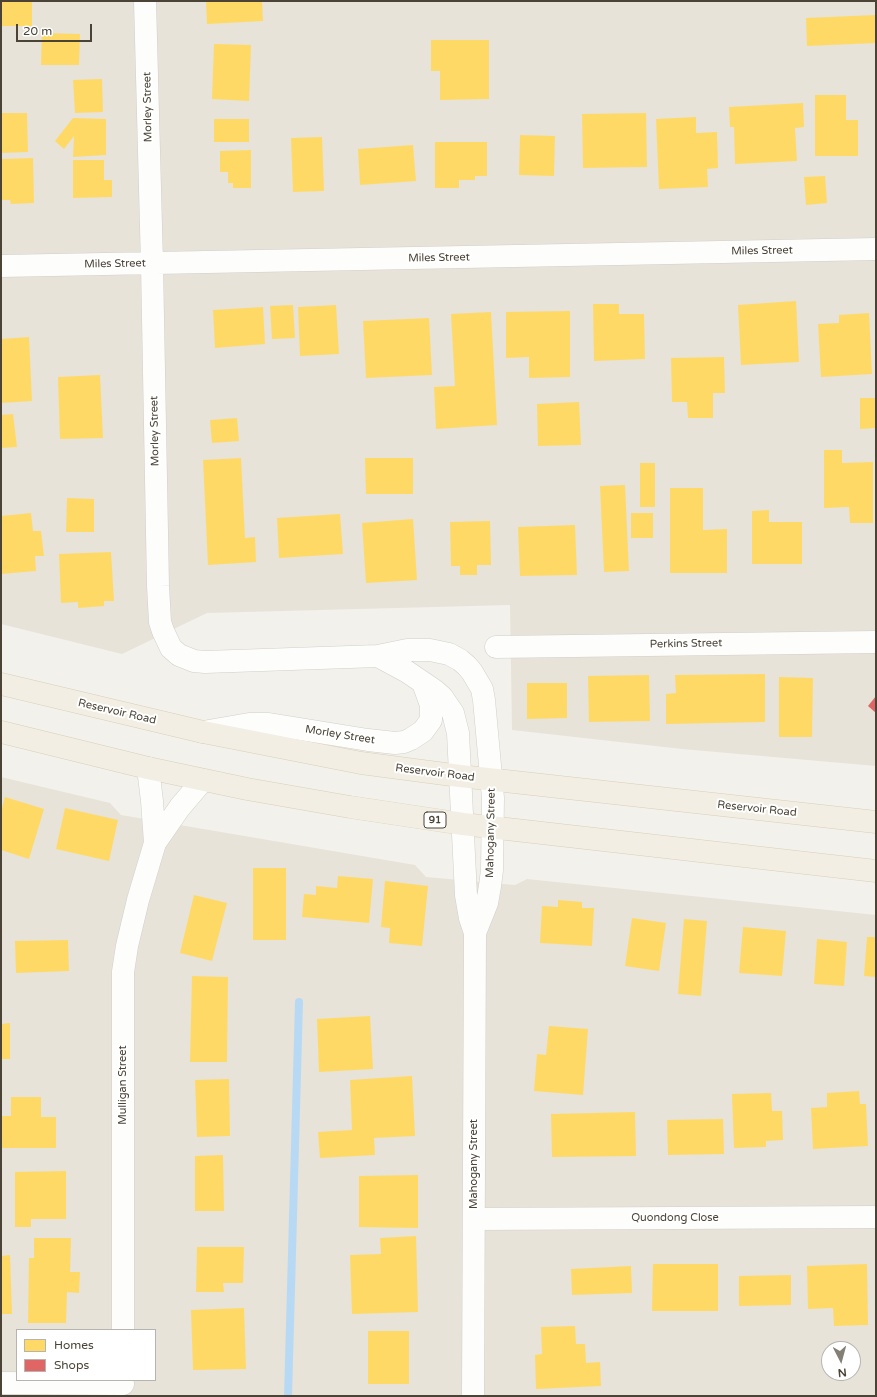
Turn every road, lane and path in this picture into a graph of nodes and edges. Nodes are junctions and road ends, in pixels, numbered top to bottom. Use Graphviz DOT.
graph roads {
  1 [pos="145,1"];
  2 [pos="876,249"];
  3 [pos="152,264"];
  4 [pos="1,266"];
  5 [pos="876,642"];
  6 [pos="496,647"];
  7 [pos="378,656"];
  8 [pos="423,683"];
  9 [pos="1,684"];
  10 [pos="1,732"];
  11 [pos="203,732"];
  12 [pos="148,768"];
  13 [pos="460,776"];
  14 [pos="491,779"];
  15 [pos="203,780"];
  16 [pos="876,822"];
  17 [pos="463,824"];
  18 [pos="493,827"];
  19 [pos="155,843"];
  20 [pos="876,871"];
  21 [pos="475,933"];
  22 [pos="876,1217"];
  23 [pos="474,1219"];
  24 [pos="123,1329"];
  25 [pos="1,1383"];
  26 [pos="123,1386"];
  27 [pos="473,1396"];
  1 -- 3 [label="street, Morley Street"];
  2 -- 3 [label="street, Miles Street"];
  3 -- 4 [label="street, Miles Street"];
  3 -- 7 [label="street, Morley Street"];
  5 -- 6 [label="street, Perkins Street"];
  7 -- 8 [label="street"];
  7 -- 14 [label="street, Morley Street"];
  8 -- 11 [label="street, Morley Street"];
  8 -- 13 [label="street"];
  9 -- 11 [label="main road, Reservoir Road"];
  10 -- 12 [label="main road, 91"];
  11 -- 13 [label="main road, Reservoir Road"];
  12 -- 15 [label="main road, 91"];
  12 -- 19 [label="street, Mulligan Street"];
  13 -- 14 [label="main road, Reservoir Road"];
  13 -- 17 [label="street"];
  14 -- 16 [label="main road, Reservoir Road"];
  14 -- 18 [label="street, Mahogany Street"];
  15 -- 17 [label="main road, 91"];
  15 -- 19 [label="street, Mulligan Street"];
  17 -- 18 [label="main road, 91"];
  17 -- 21 [label="street, Mahogany Street"];
  18 -- 20 [label="main road, 91"];
  18 -- 21 [label="street, Mahogany Street"];
  19 -- 24 [label="street, Mulligan Street"];
  21 -- 23 [label="street, Mahogany Street"];
  22 -- 23 [label="street, Quondong Close"];
  23 -- 27 [label="street, Mahogany Street"];
  25 -- 26 [label="street"];
}
